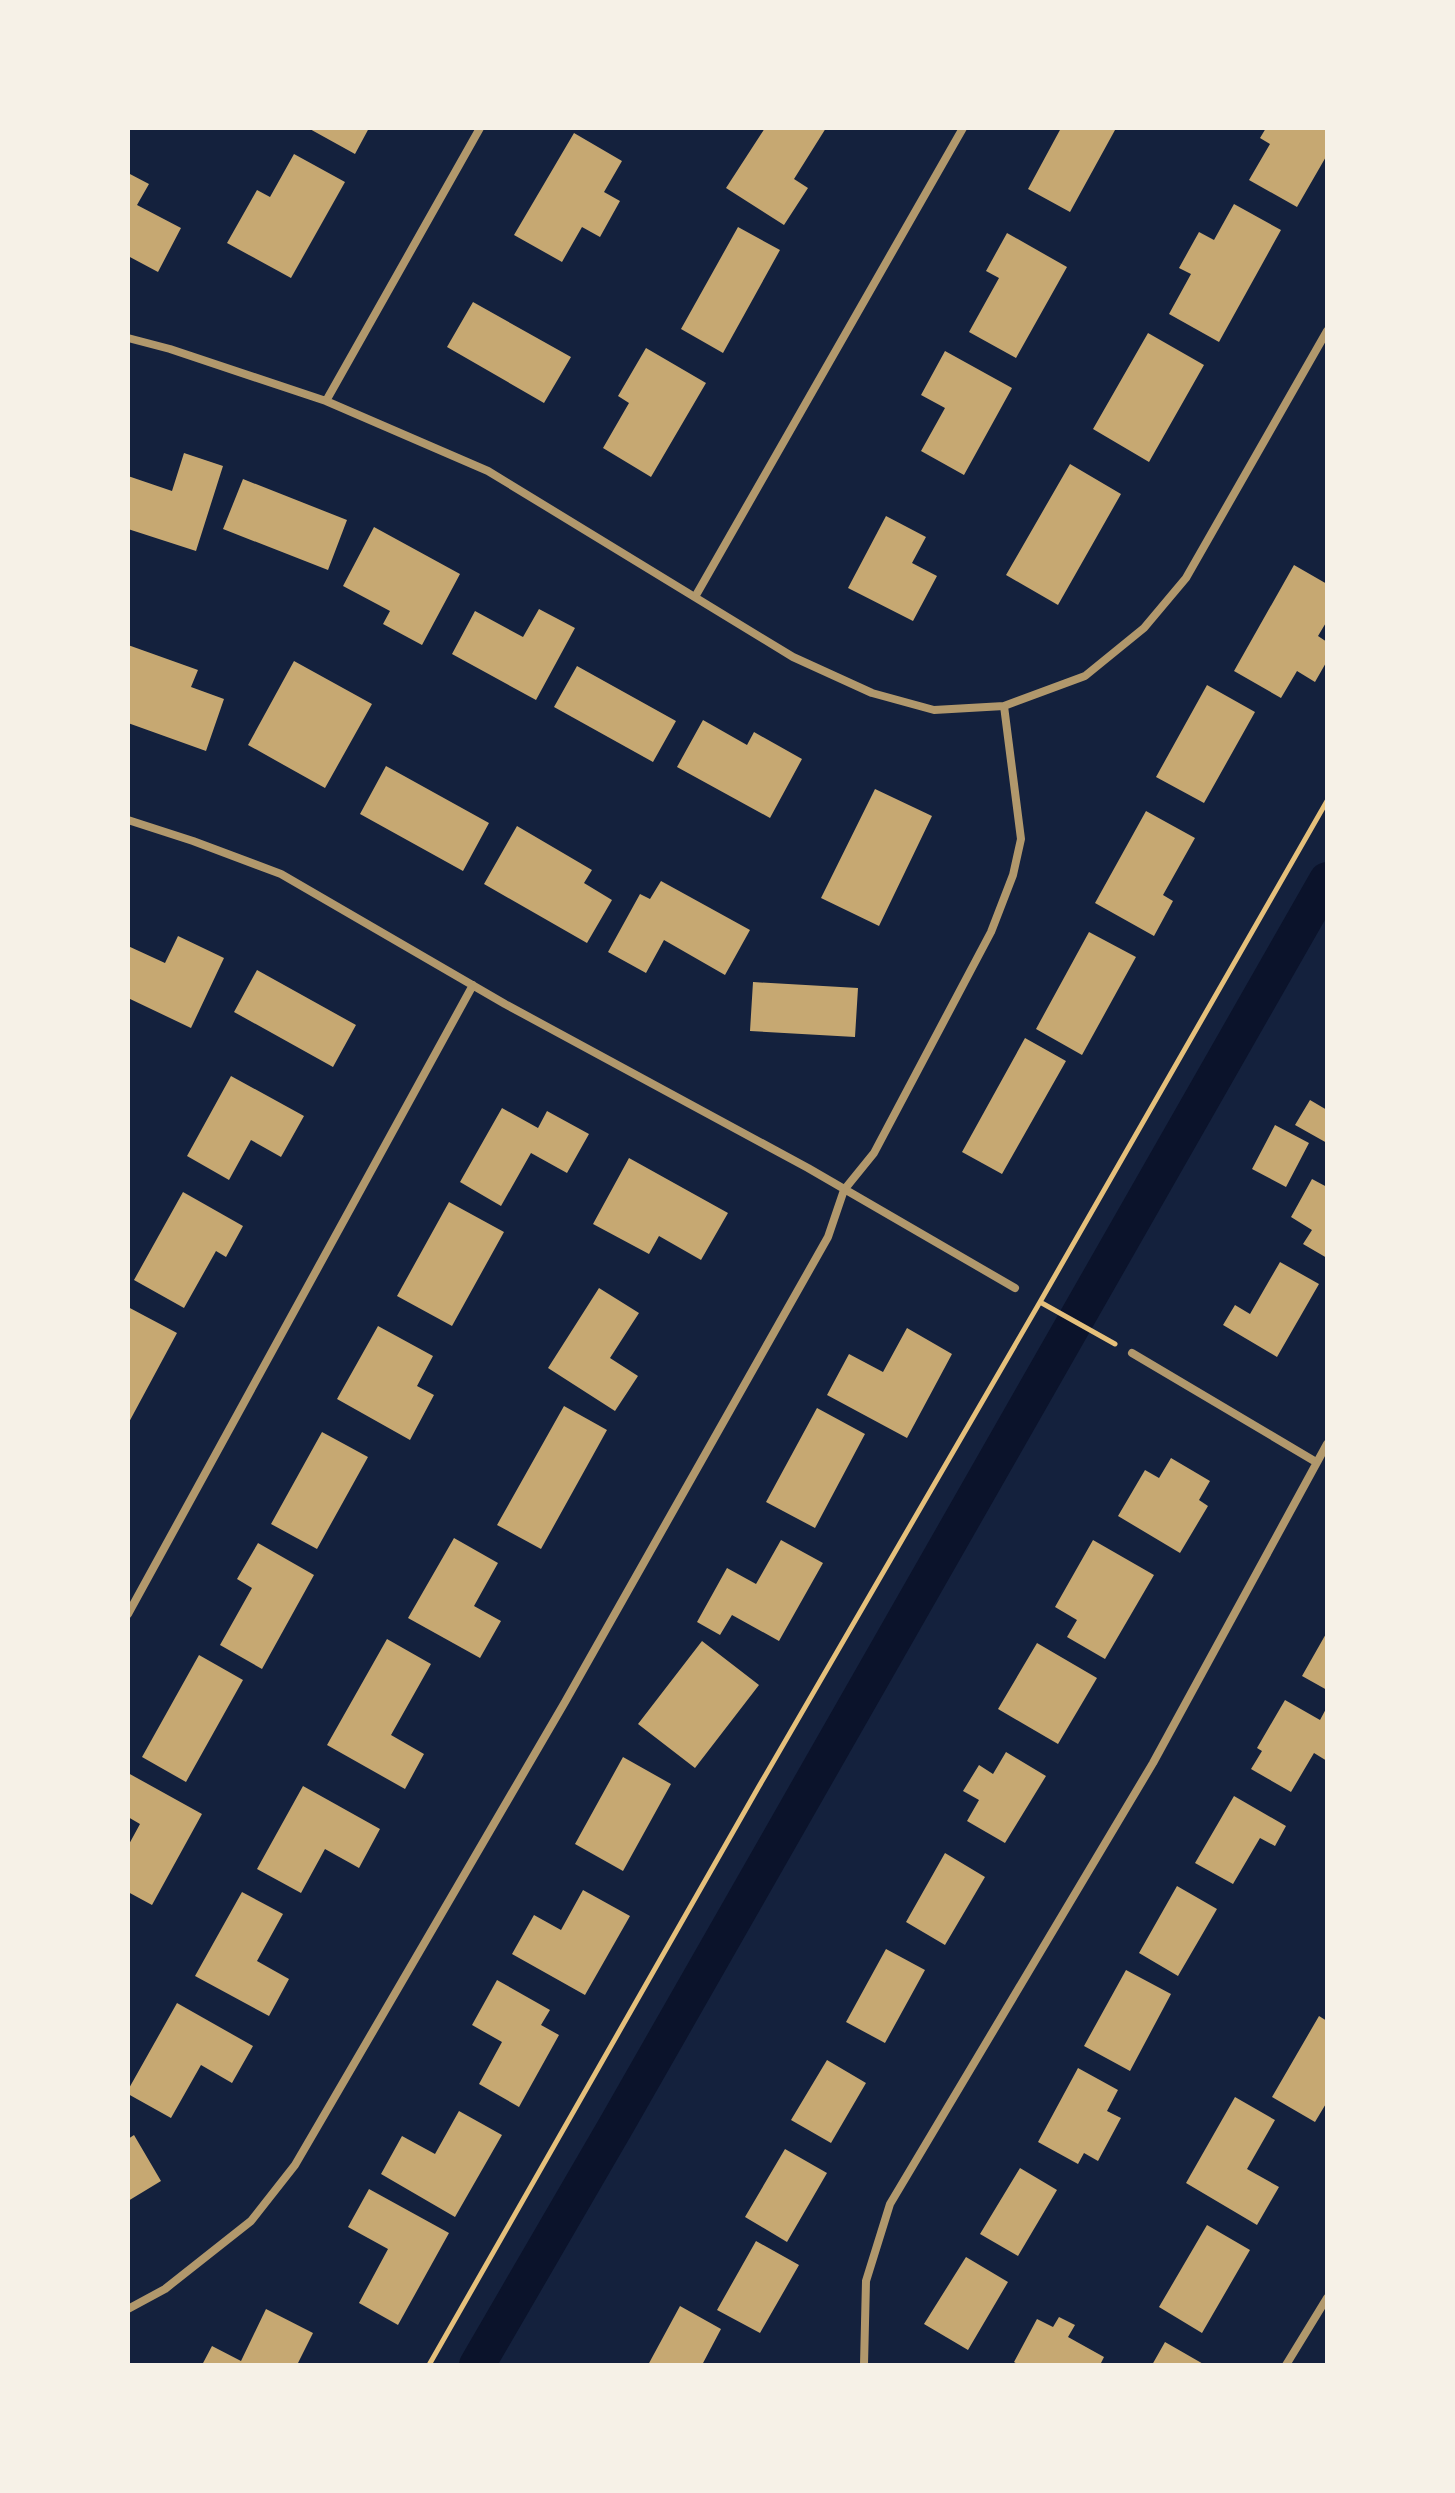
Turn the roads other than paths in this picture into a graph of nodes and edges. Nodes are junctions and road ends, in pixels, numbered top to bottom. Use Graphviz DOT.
graph roads {
  1 [pos="480,128"];
  2 [pos="963,128"];
  3 [pos="1327,331"];
  4 [pos="128,338"];
  5 [pos="326,401"];
  6 [pos="695,597"];
  7 [pos="1004,706"];
  8 [pos="128,820"];
  9 [pos="473,985"];
  10 [pos="844,1190"];
  11 [pos="1015,1288"];
  12 [pos="1132,1353"];
  13 [pos="1327,1444"];
  14 [pos="1316,1462"];
  15 [pos="128,1614"];
  16 [pos="1327,2298"];
  17 [pos="128,2309"];
  18 [pos="864,2365"];
  19 [pos="1286,2365"];
  1 -- 5 [label="street"];
  2 -- 6 [label="street"];
  3 -- 7 [label="street"];
  4 -- 5 [label="street"];
  5 -- 6 [label="street"];
  6 -- 7 [label="street"];
  7 -- 10 [label="street"];
  8 -- 9 [label="street"];
  9 -- 10 [label="street"];
  9 -- 15 [label="street"];
  10 -- 11 [label="street"];
  10 -- 17 [label="street"];
  12 -- 14 [label="street"];
  13 -- 14 [label="street"];
  14 -- 18 [label="street"];
  16 -- 19 [label="street"];
}
